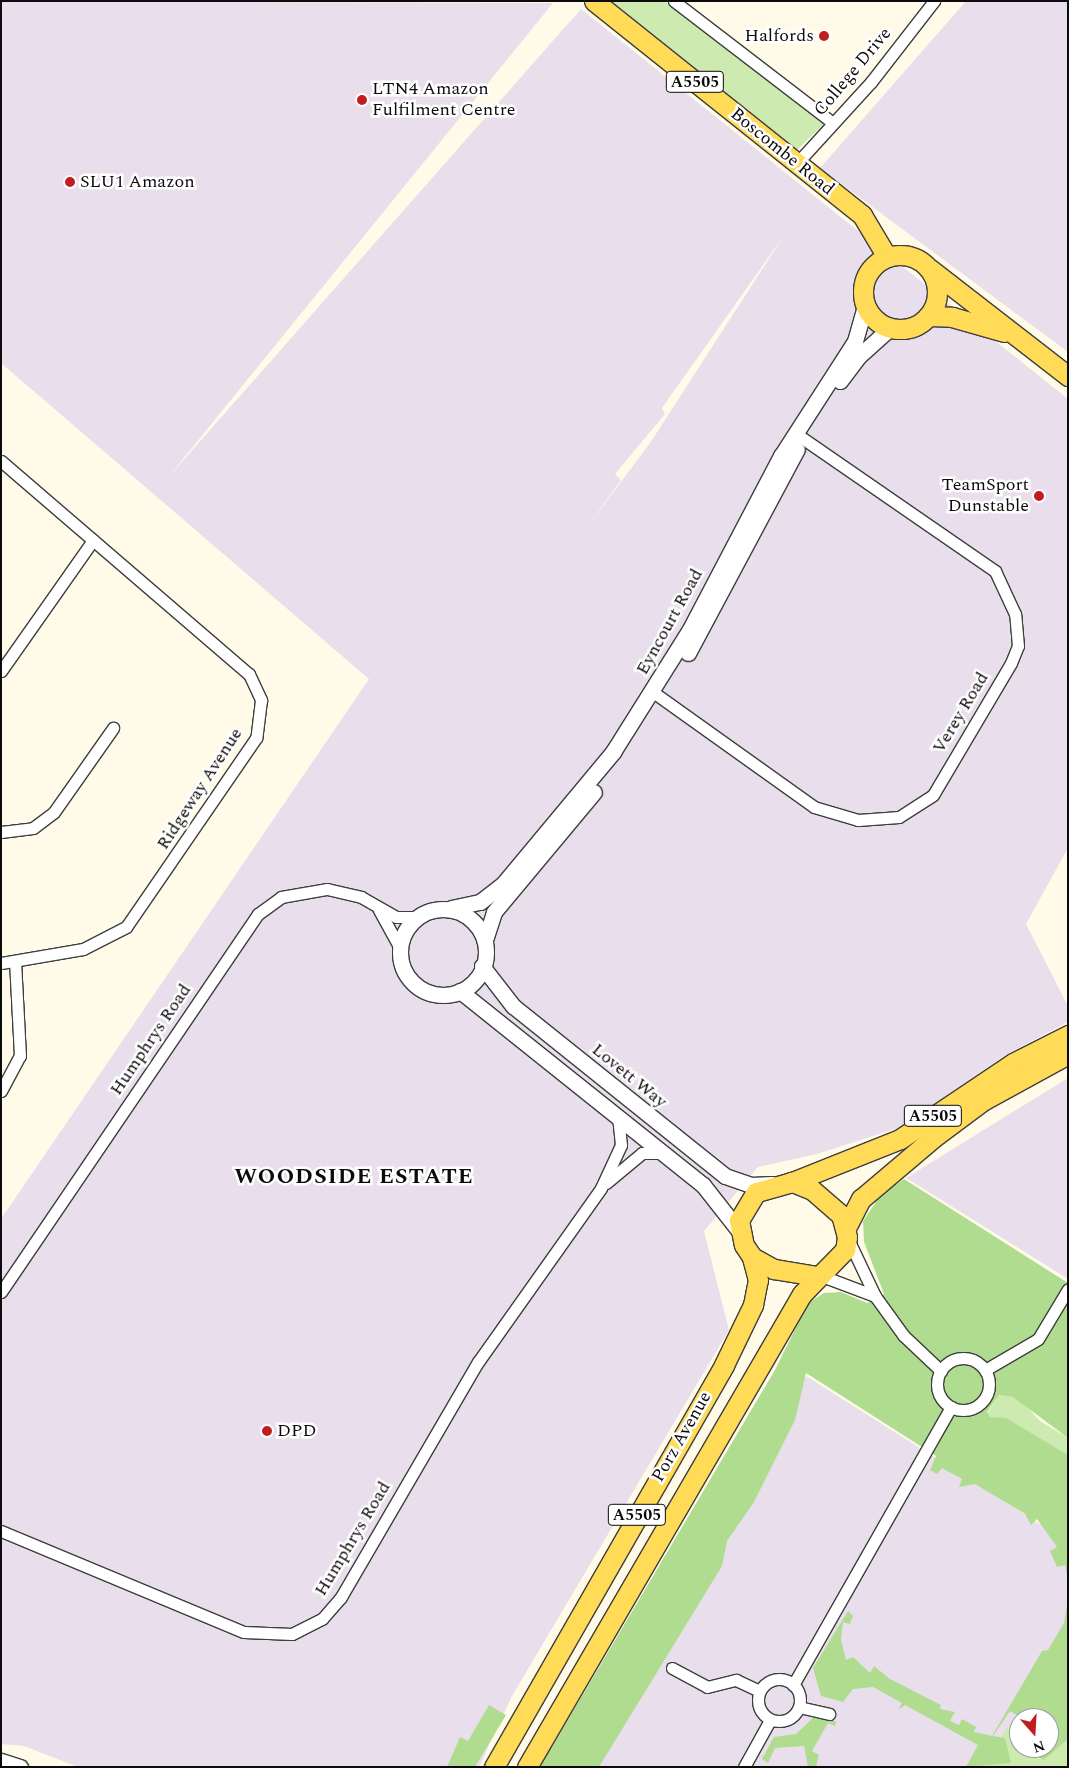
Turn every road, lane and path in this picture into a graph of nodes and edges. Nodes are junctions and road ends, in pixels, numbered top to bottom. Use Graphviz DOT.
graph roads {
  1 [pos="594,1"];
  2 [pos="674,1"];
  3 [pos="934,1"];
  4 [pos="833,123"];
  5 [pos="797,163"];
  6 [pos="887,257"];
  7 [pos="930,269"];
  8 [pos="865,305"];
  9 [pos="928,316"];
  10 [pos="890,328"];
  11 [pos="1024,340"];
  12 [pos="1068,376"];
  13 [pos="798,436"];
  14 [pos="1,461"];
  15 [pos="93,540"];
  16 [pos="1,671"];
  17 [pos="657,695"];
  18 [pos="113,728"];
  19 [pos="1,832"];
  20 [pos="377,906"];
  21 [pos="450,908"];
  22 [pos="421,917"];
  23 [pos="485,940"];
  24 [pos="401,950"];
  25 [pos="15,961"];
  26 [pos="1,963"];
  27 [pos="482,966"];
  28 [pos="460,991"];
  29 [pos="1068,1035"];
  30 [pos="1067,1055"];
  31 [pos="1,1091"];
  32 [pos="618,1117"];
  33 [pos="665,1154"];
  34 [pos="792,1182"];
  35 [pos="772,1184"];
  36 [pos="601,1188"];
  37 [pos="740,1232"];
  38 [pos="847,1233"];
  39 [pos="752,1257"];
  40 [pos="819,1276"];
  41 [pos="1068,1290"];
  42 [pos="1,1292"];
  43 [pos="875,1296"];
  44 [pos="985,1370"];
  45 [pos="941,1371"];
  46 [pos="952,1407"];
  47 [pos="1,1531"];
  48 [pos="672,1668"];
  49 [pos="793,1685"];
  50 [pos="760,1691"];
  51 [pos="799,1707"];
  52 [pos="829,1714"];
  53 [pos="770,1720"];
  54 [pos="1,1761"];
  55 [pos="20,1767"];
  56 [pos="494,1767"];
  57 [pos="527,1767"];
  58 [pos="744,1767"];
  1 -- 5 [label="main road, Boscombe Road / A5505"];
  2 -- 4 [label="street"];
  3 -- 4 [label="street, College Drive"];
  4 -- 5 [label="street, College Drive"];
  5 -- 6 [label="main road, Boscombe Road / A5505"];
  6 -- 7 [label="main road"];
  6 -- 8 [label="main road"];
  7 -- 9 [label="main road"];
  7 -- 11 [label="main road"];
  8 -- 10 [label="main road"];
  8 -- 13 [label="street, Eyncourt Road"];
  9 -- 10 [label="main road"];
  9 -- 11 [label="main road"];
  10 -- 13 [label="street, Eyncourt Road"];
  11 -- 12 [label="main road"];
  13 -- 17 [label="street, Eyncourt Road"];
  13 -- 17 [label="street, Verey Road"];
  14 -- 15 [label="street, Ridgeway Avenue"];
  15 -- 16 [label="street"];
  15 -- 25 [label="street, Ridgeway Avenue"];
  17 -- 21 [label="street, Eyncourt Road"];
  17 -- 23 [label="street, Eyncourt Road"];
  18 -- 19 [label="street"];
  20 -- 22 [label="street, Humphrys Road"];
  20 -- 24 [label="street, Humphrys Road"];
  20 -- 42 [label="street, Humphrys Road"];
  21 -- 22 [label="street"];
  21 -- 23 [label="street"];
  22 -- 24 [label="street"];
  23 -- 27 [label="street"];
  24 -- 28 [label="street"];
  25 -- 26 [label="street, Ridgeway Avenue"];
  25 -- 31 [label="street"];
  27 -- 28 [label="street"];
  27 -- 35 [label="street, Lovett Way"];
  28 -- 32 [label="street"];
  29 -- 34 [label="main road, A5505"];
  30 -- 38 [label="main road, A5505"];
  32 -- 33 [label="street"];
  32 -- 36 [label="street, Humphrys Road"];
  33 -- 36 [label="street, Humphrys Road"];
  33 -- 37 [label="street"];
  34 -- 35 [label="main road, A5505"];
  34 -- 38 [label="main road"];
  35 -- 37 [label="main road, A5505"];
  36 -- 47 [label="street, Humphrys Road"];
  37 -- 39 [label="main road, A5505"];
  38 -- 40 [label="main road, A5505"];
  38 -- 43 [label="street"];
  39 -- 40 [label="main road"];
  39 -- 56 [label="main road, Porz Avenue / A5505"];
  40 -- 43 [label="street"];
  40 -- 57 [label="main road, Porz Avenue / A5505"];
  41 -- 44 [label="street"];
  43 -- 45 [label="street"];
  44 -- 45 [label="street"];
  44 -- 46 [label="street"];
  45 -- 46 [label="street"];
  46 -- 49 [label="street"];
  48 -- 50 [label="street"];
  49 -- 50 [label="street"];
  49 -- 51 [label="street"];
  50 -- 53 [label="street"];
  51 -- 52 [label="street"];
  51 -- 53 [label="street"];
  53 -- 58 [label="street"];
  54 -- 55 [label="street"];
}
